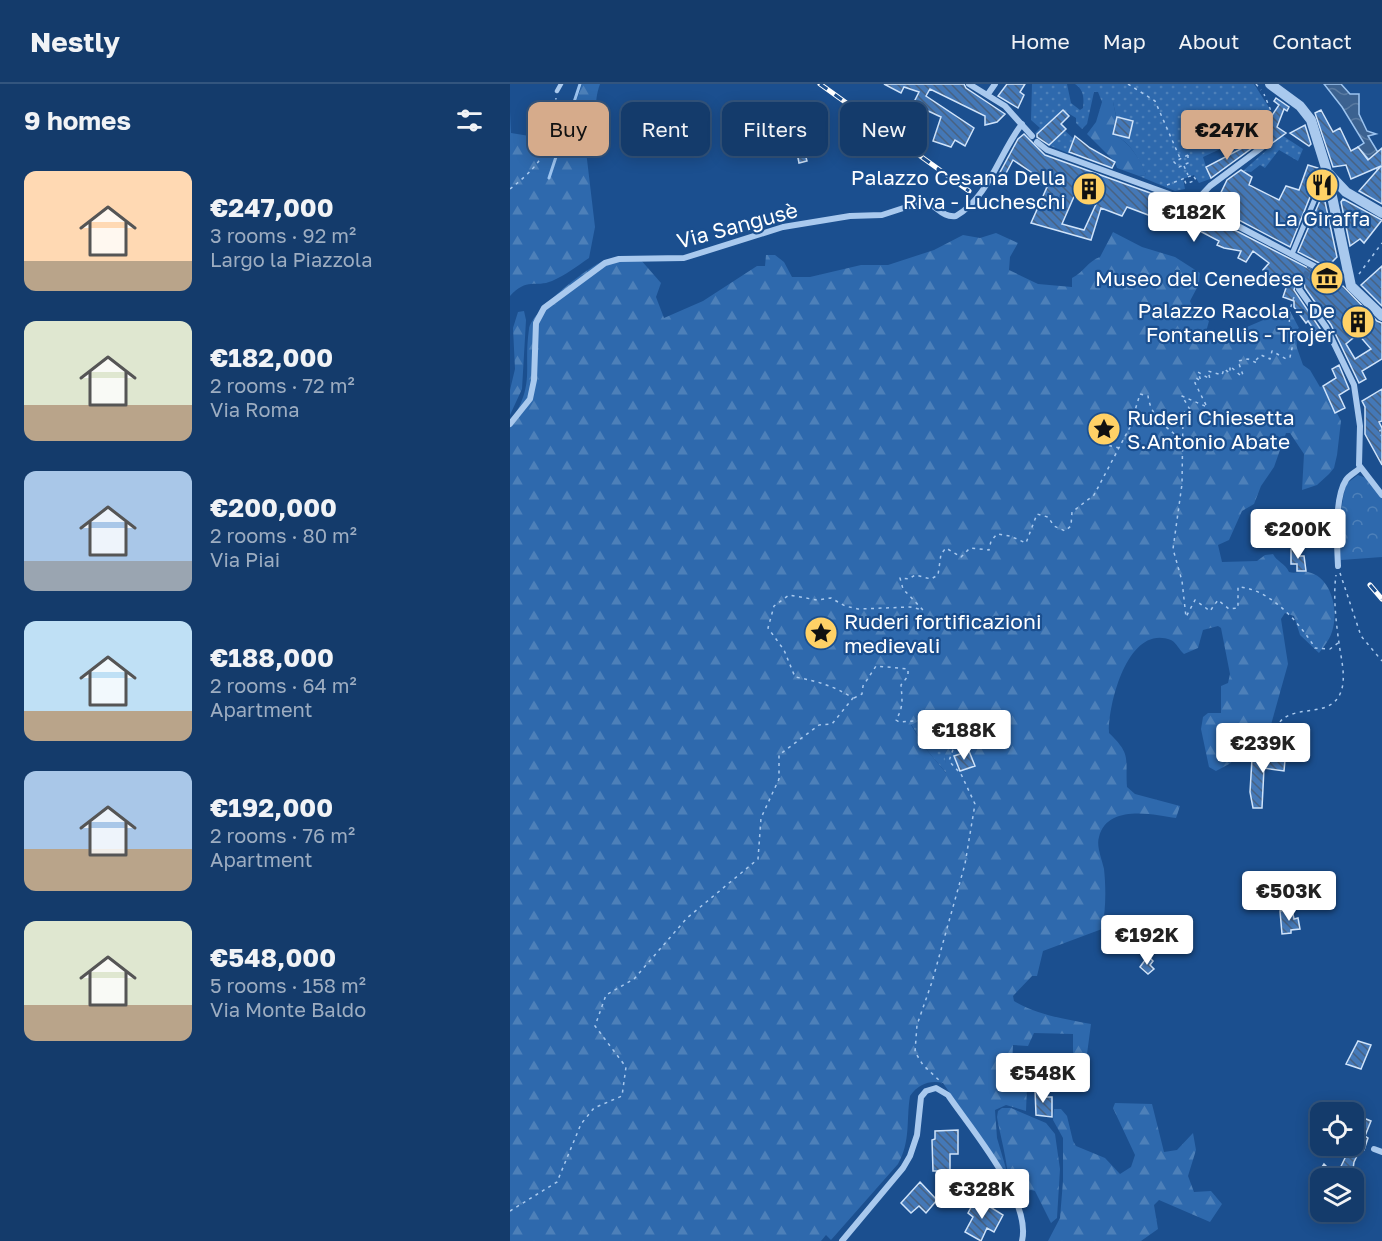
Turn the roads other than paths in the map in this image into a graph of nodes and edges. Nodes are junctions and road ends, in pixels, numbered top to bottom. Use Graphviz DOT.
graph roads {
  1 [pos="561,84"];
  2 [pos="969,84"];
  3 [pos="995,84"];
  4 [pos="1270,84"];
  5 [pos="557,92"];
  6 [pos="988,94"];
  7 [pos="1022,123"];
  8 [pos="1032,136"];
  9 [pos="1037,142"];
  10 [pos="1265,145"];
  11 [pos="1326,168"];
  12 [pos="1329,182"];
  13 [pos="1346,192"];
  14 [pos="1194,203"];
  15 [pos="1333,204"];
  16 [pos="1381,213"];
  17 [pos="1292,254"];
  18 [pos="1351,277"];
  19 [pos="1300,287"];
  20 [pos="1382,316"];
  21 [pos="510,424"];
  22 [pos="1360,468"];
  23 [pos="1382,495"];
  24 [pos="1338,566"];
  25 [pos="1374,1149"];
  26 [pos="1382,1152"];
  27 [pos="842,1241"];
  28 [pos="1022,1241"];
  1 -- 5 [label="lane"];
  2 -- 6 [label="street"];
  3 -- 6 [label="street"];
  4 -- 11 [label="street"];
  6 -- 7 [label="street"];
  7 -- 8 [label="street"];
  7 -- 21 [label="street, Via Sangusè"];
  9 -- 14 [label="street"];
  10 -- 14 [label="street"];
  11 -- 12 [label="street"];
  11 -- 13 [label="street"];
  12 -- 15 [label="street"];
  12 -- 17 [label="street"];
  13 -- 15 [label="street"];
  13 -- 16 [label="street"];
  14 -- 17 [label="street"];
  15 -- 18 [label="street"];
  17 -- 18 [label="street"];
  18 -- 20 [label="street"];
  19 -- 22 [label="street"];
  22 -- 23 [label="street"];
  22 -- 24 [label="street"];
  25 -- 26 [label="street"];
  27 -- 28 [label="street"];
}
